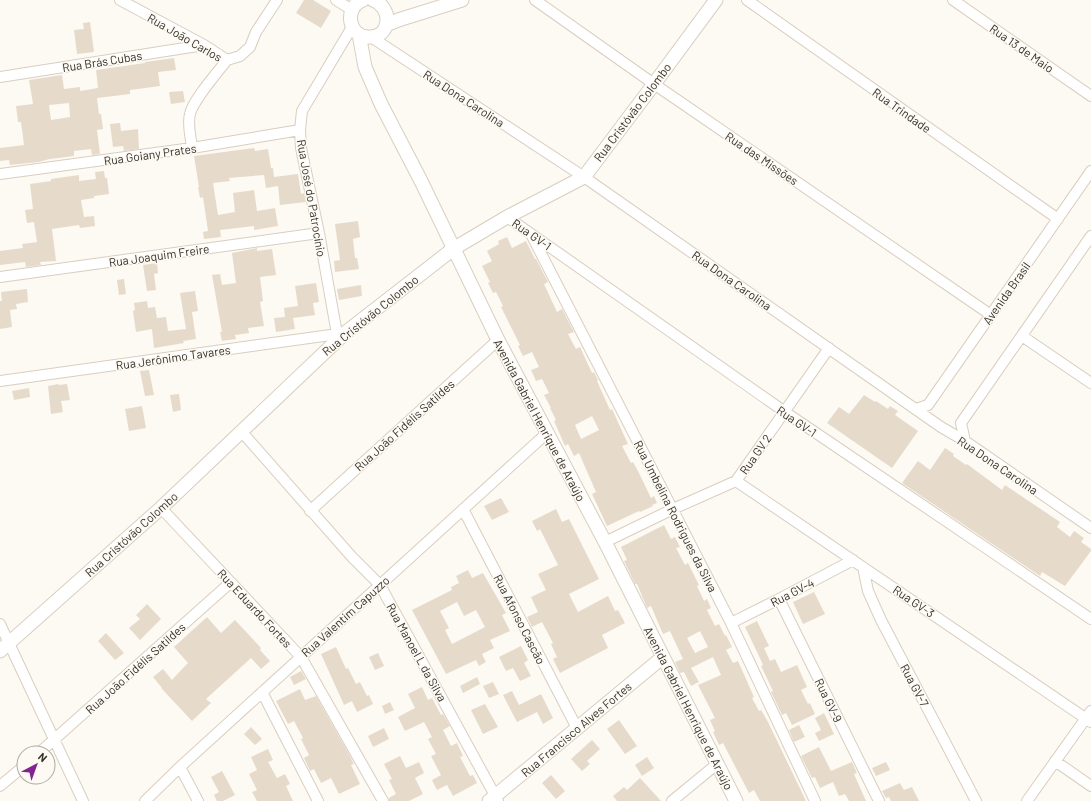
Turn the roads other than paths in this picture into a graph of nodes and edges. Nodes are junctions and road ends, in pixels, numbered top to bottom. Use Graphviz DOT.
graph roads {
  1 [pos="120,0"];
  2 [pos="277,0"];
  3 [pos="336,0"];
  4 [pos="364,0"];
  5 [pos="462,0"];
  6 [pos="535,0"];
  7 [pos="716,0"];
  8 [pos="746,0"];
  9 [pos="953,0"];
  10 [pos="379,1"];
  11 [pos="352,10"];
  12 [pos="386,25"];
  13 [pos="361,33"];
  14 [pos="204,45"];
  15 [pos="227,60"];
  16 [pos="0,77"];
  17 [pos="654,84"];
  18 [pos="1091,96"];
  19 [pos="300,130"];
  20 [pos="192,148"];
  21 [pos="1091,171"];
  22 [pos="0,174"];
  23 [pos="584,177"];
  24 [pos="507,217"];
  25 [pos="1058,219"];
  26 [pos="319,233"];
  27 [pos="531,234"];
  28 [pos="1090,239"];
  29 [pos="453,249"];
  30 [pos="0,277"];
  31 [pos="991,315"];
  32 [pos="341,333"];
  33 [pos="1022,336"];
  34 [pos="498,340"];
  35 [pos="829,348"];
  36 [pos="0,381"];
  37 [pos="1091,382"];
  38 [pos="916,409"];
  39 [pos="785,412"];
  40 [pos="241,432"];
  41 [pos="547,433"];
  42 [pos="965,441"];
  43 [pos="736,481"];
  44 [pos="162,508"];
  45 [pos="463,509"];
  46 [pos="673,509"];
  47 [pos="310,511"];
  48 [pos="1091,528"];
  49 [pos="605,542"];
  50 [pos="853,560"];
  51 [pos="863,566"];
  52 [pos="230,583"];
  53 [pos="380,585"];
  54 [pos="779,600"];
  55 [pos="1091,619"];
  56 [pos="731,623"];
  57 [pos="0,624"];
  58 [pos="4,647"];
  59 [pos="301,657"];
  60 [pos="663,657"];
  61 [pos="262,692"];
  62 [pos="1089,717"];
  63 [pos="577,728"];
  64 [pos="55,740"];
  65 [pos="49,745"];
  66 [pos="1055,761"];
  67 [pos="717,764"];
  68 [pos="180,767"];
  69 [pos="16,773"];
  70 [pos="0,786"];
  71 [pos="1091,786"];
  72 [pos="494,799"];
  73 [pos="83,801"];
  74 [pos="145,801"];
  75 [pos="198,801"];
  76 [pos="318,801"];
  77 [pos="383,801"];
  78 [pos="672,801"];
  79 [pos="736,801"];
  80 [pos="814,801"];
  81 [pos="879,801"];
  82 [pos="976,801"];
  83 [pos="1027,801"];
  1 -- 14 [label="street, Rua João Carlos"];
  2 -- 15 [label="street"];
  3 -- 11 [label="street"];
  4 -- 11 [label="street"];
  5 -- 12 [label="street"];
  6 -- 17 [label="street, Rua das Missões"];
  7 -- 17 [label="street, Rua Cristóvão Colombo"];
  8 -- 25 [label="street, Rua Trindade"];
  9 -- 18 [label="street, Rua 13 de Maio"];
  10 -- 12 [label="street"];
  11 -- 13 [label="street, Avenida Gabriel Henrique de Araújo"];
  12 -- 13 [label="street"];
  13 -- 19 [label="street, Rua José do Patrocínio"];
  13 -- 23 [label="street, Rua Dona Carolina"];
  13 -- 29 [label="street, Avenida Gabriel Henrique de Araújo"];
  14 -- 15 [label="street, Rua João Carlos"];
  14 -- 16 [label="street, Rua Brás Cubas"];
  15 -- 20 [label="street, Rua João Carlos"];
  17 -- 23 [label="street, Rua Cristóvão Colombo"];
  17 -- 31 [label="street, Rua das Missões"];
  19 -- 20 [label="street, Rua Goiany Prates"];
  19 -- 26 [label="street, Rua José do Patrocínio"];
  20 -- 22 [label="street, Rua Goiany Prates"];
  21 -- 25 [label="street, Avenida Brasil"];
  23 -- 24 [label="street, Rua Cristóvão Colombo"];
  23 -- 35 [label="street, Rua Dona Carolina"];
  24 -- 27 [label="street, Rua GV-1"];
  24 -- 29 [label="street, Rua Cristóvão Colombo"];
  25 -- 31 [label="street, Avenida Brasil"];
  26 -- 30 [label="street, Rua Joaquim Freire"];
  26 -- 32 [label="street, Rua José do Patrocínio"];
  27 -- 39 [label="street, Rua GV-1"];
  27 -- 46 [label="street, Rua Umbelina Rodrigues da Silva"];
  28 -- 33 [label="street"];
  29 -- 32 [label="street, Rua Cristóvão Colombo"];
  29 -- 34 [label="street, Avenida Gabriel Henrique de Araújo"];
  31 -- 38 [label="street, Avenida Brasil"];
  32 -- 36 [label="street, Rua Jerônimo Tavares"];
  32 -- 40 [label="street, Rua Cristóvão Colombo"];
  33 -- 37 [label="street"];
  33 -- 42 [label="street"];
  34 -- 41 [label="street, Avenida Gabriel Henrique de Araújo"];
  34 -- 47 [label="street, Rua João Fidélis Satildes"];
  35 -- 38 [label="street, Rua Dona Carolina"];
  35 -- 39 [label="street, Rua GV 2"];
  38 -- 42 [label="street, Rua Dona Carolina"];
  39 -- 43 [label="street, Rua GV 2"];
  39 -- 55 [label="street, Rua GV-1"];
  40 -- 44 [label="street, Rua Cristóvão Colombo"];
  40 -- 47 [label="street, Rua Manoel L da Silva"];
  41 -- 45 [label="street, Rua Valentim Capuzzo"];
  41 -- 49 [label="street, Avenida Gabriel Henrique de Araújo"];
  42 -- 48 [label="street, Rua Dona Carolina"];
  43 -- 46 [label="street, Rua GV 2"];
  43 -- 50 [label="street, Rua GV-3"];
  44 -- 52 [label="street, Rua Eduardo Fortes"];
  44 -- 58 [label="street, Rua Cristóvão Colombo"];
  45 -- 53 [label="street, Rua Valentim Capuzzo"];
  45 -- 63 [label="street, Rua Afonso Cascão"];
  46 -- 49 [label="street, Rua GV 2"];
  46 -- 56 [label="street, Rua Umbelina Rodrigues da Silva"];
  47 -- 53 [label="street, Rua Manoel L da Silva"];
  49 -- 60 [label="street, Avenida Gabriel Henrique de Araújo"];
  50 -- 51 [label="street, Rua GV-3"];
  50 -- 54 [label="street, Rua GV-4"];
  51 -- 62 [label="street, Rua GV-3"];
  51 -- 82 [label="street, Rua GV-7"];
  52 -- 59 [label="street, Rua Eduardo Fortes"];
  52 -- 64 [label="street, Rua João Fidélis Satildes"];
  53 -- 59 [label="street, Rua Valentim Capuzzo"];
  53 -- 72 [label="street, Rua Manoel L da Silva"];
  54 -- 56 [label="street, Rua GV-4"];
  54 -- 81 [label="street, Rua GV-9"];
  56 -- 80 [label="street, Rua Umbelina Rodrigues da Silva"];
  57 -- 58 [label="street"];
  58 -- 64 [label="street"];
  59 -- 61 [label="street, Rua Valentim Capuzzo"];
  59 -- 77 [label="street, Rua Eduardo Fortes"];
  60 -- 63 [label="street, Rua Francisco Alves Fortes"];
  60 -- 67 [label="street, Avenida Gabriel Henrique de Araújo"];
  61 -- 68 [label="street, Rua Valentim Capuzzo"];
  61 -- 76 [label="street"];
  62 -- 66 [label="street"];
  63 -- 72 [label="street, Rua Francisco Alves Fortes"];
  64 -- 65 [label="street, Rua João Fidélis Satildes"];
  64 -- 73 [label="street"];
  66 -- 71 [label="street"];
  66 -- 83 [label="street"];
  67 -- 78 [label="street"];
  67 -- 79 [label="street, Avenida Gabriel Henrique de Araújo"];
  68 -- 74 [label="street, Rua Valentim Capuzzo"];
  68 -- 75 [label="street"];
  69 -- 70 [label="street"];
}
